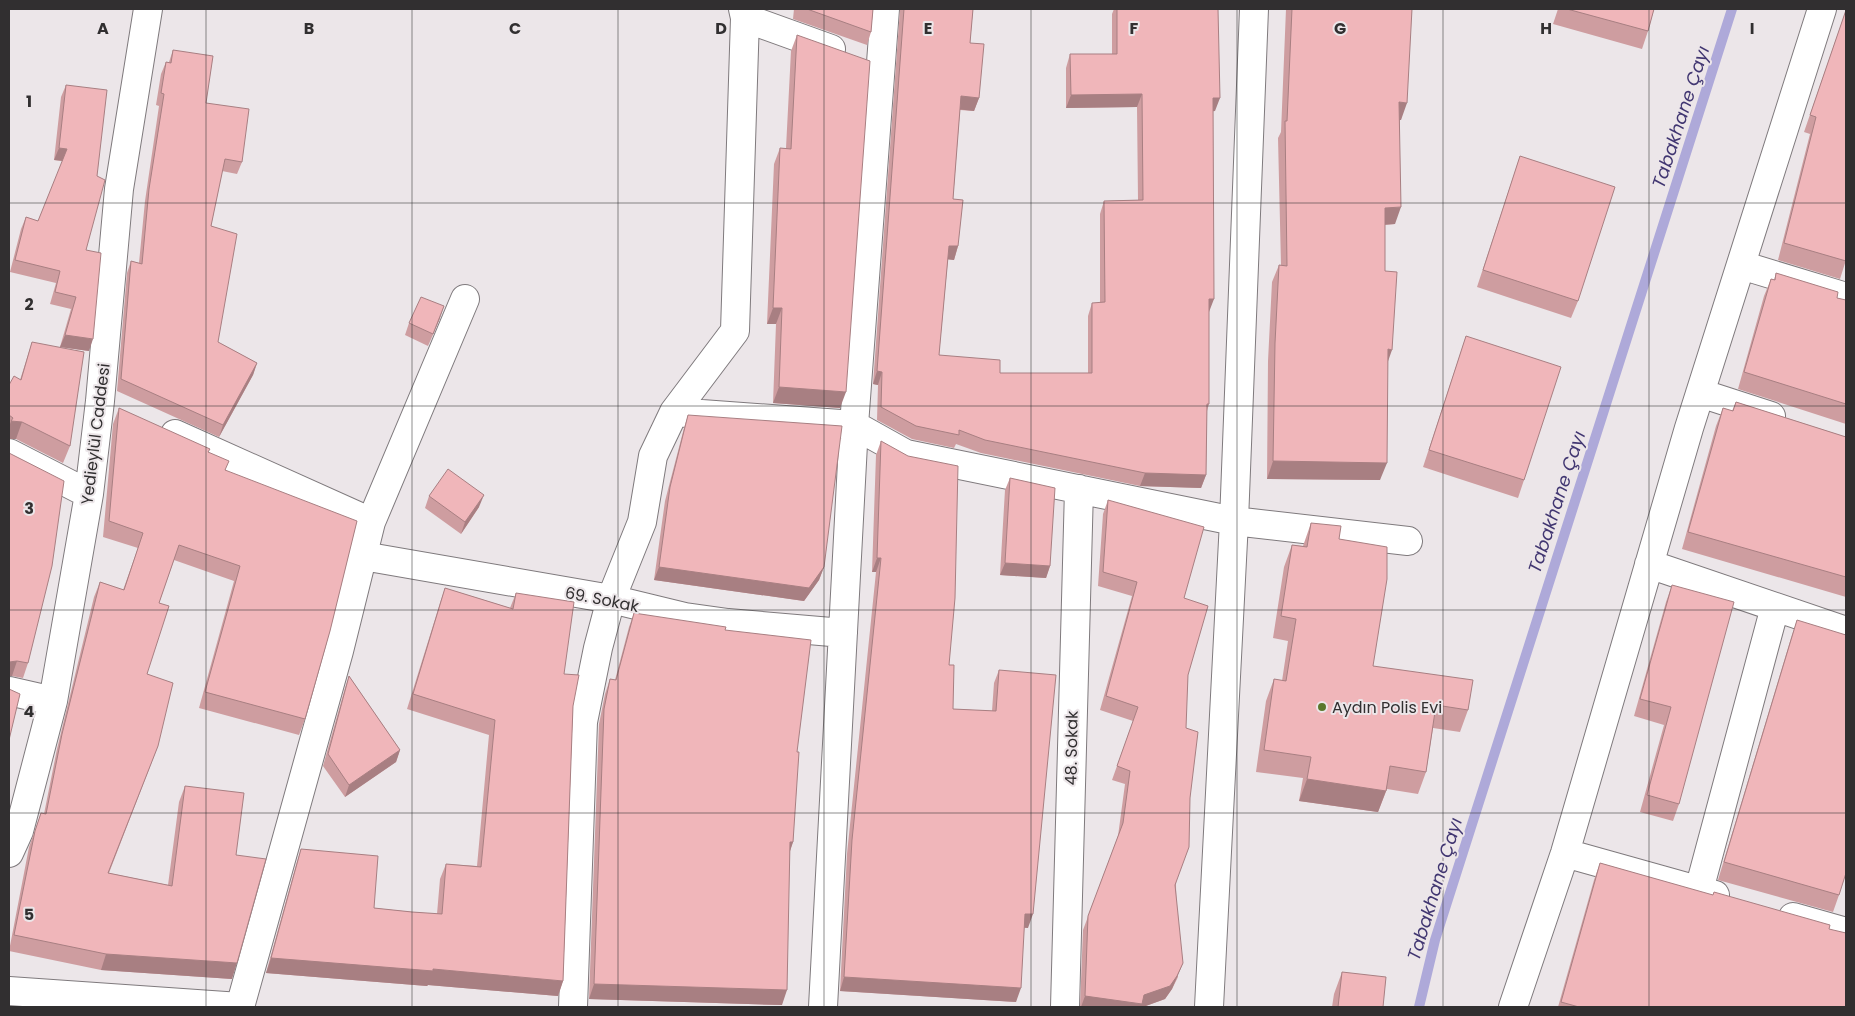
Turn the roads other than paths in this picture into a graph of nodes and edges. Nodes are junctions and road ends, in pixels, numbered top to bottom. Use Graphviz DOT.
graph roads {
  1 [pos="148,9"];
  2 [pos="885,9"];
  3 [pos="1254,9"];
  4 [pos="1822,9"];
  5 [pos="744,13"];
  6 [pos="881,67"];
  7 [pos="1741,265"];
  8 [pos="1846,297"];
  9 [pos="465,299"];
  10 [pos="1700,393"];
  11 [pos="100,401"];
  12 [pos="674,412"];
  13 [pos="128,413"];
  14 [pos="1791,422"];
  15 [pos="155,425"];
  16 [pos="854,425"];
  17 [pos="9,453"];
  18 [pos="1079,489"];
  19 [pos="89,494"];
  20 [pos="1234,521"];
  21 [pos="371,522"];
  22 [pos="1408,541"];
  23 [pos="363,556"];
  24 [pos="1649,564"];
  25 [pos="611,599"];
  26 [pos="1775,607"];
  27 [pos="1846,631"];
  28 [pos="843,633"];
  29 [pos="9,691"];
  30 [pos="54,701"];
  31 [pos="9,853"];
  32 [pos="1565,853"];
  33 [pos="1699,890"];
  34 [pos="1736,900"];
  35 [pos="1772,911"];
  36 [pos="1846,932"];
  37 [pos="9,991"];
  38 [pos="240,1007"];
  39 [pos="573,1007"];
  40 [pos="823,1007"];
  41 [pos="1065,1007"];
  42 [pos="1209,1007"];
  43 [pos="1513,1007"];
  1 -- 11 [label="street, Yedieylül Caddesi"];
  2 -- 6 [label="street"];
  3 -- 20 [label="street"];
  4 -- 7 [label="street"];
  5 -- 6 [label="street"];
  5 -- 12 [label="street"];
  6 -- 16 [label="street"];
  7 -- 8 [label="street"];
  7 -- 10 [label="street"];
  9 -- 21 [label="street"];
  10 -- 14 [label="street"];
  10 -- 24 [label="street"];
  11 -- 13 [label="street"];
  11 -- 19 [label="street, Yedieylül Caddesi"];
  12 -- 16 [label="street"];
  12 -- 25 [label="street"];
  15 -- 21 [label="street"];
  16 -- 18 [label="street"];
  16 -- 28 [label="street"];
  17 -- 19 [label="street"];
  18 -- 20 [label="street"];
  18 -- 41 [label="street, 48. Sokak"];
  19 -- 30 [label="street, Yedieylül Caddesi"];
  20 -- 22 [label="street"];
  20 -- 42 [label="street"];
  21 -- 23 [label="street"];
  23 -- 25 [label="street, 69. Sokak"];
  23 -- 38 [label="street"];
  24 -- 26 [label="street"];
  24 -- 32 [label="street"];
  25 -- 28 [label="street, 69. Sokak"];
  25 -- 39 [label="street"];
  26 -- 27 [label="street"];
  26 -- 33 [label="street"];
  28 -- 40 [label="street"];
  29 -- 30 [label="street"];
  30 -- 31 [label="street, Yedieylül Caddesi"];
  32 -- 33 [label="street"];
  32 -- 43 [label="street"];
  33 -- 34 [label="street"];
  35 -- 36 [label="street"];
  37 -- 38 [label="street"];
}
